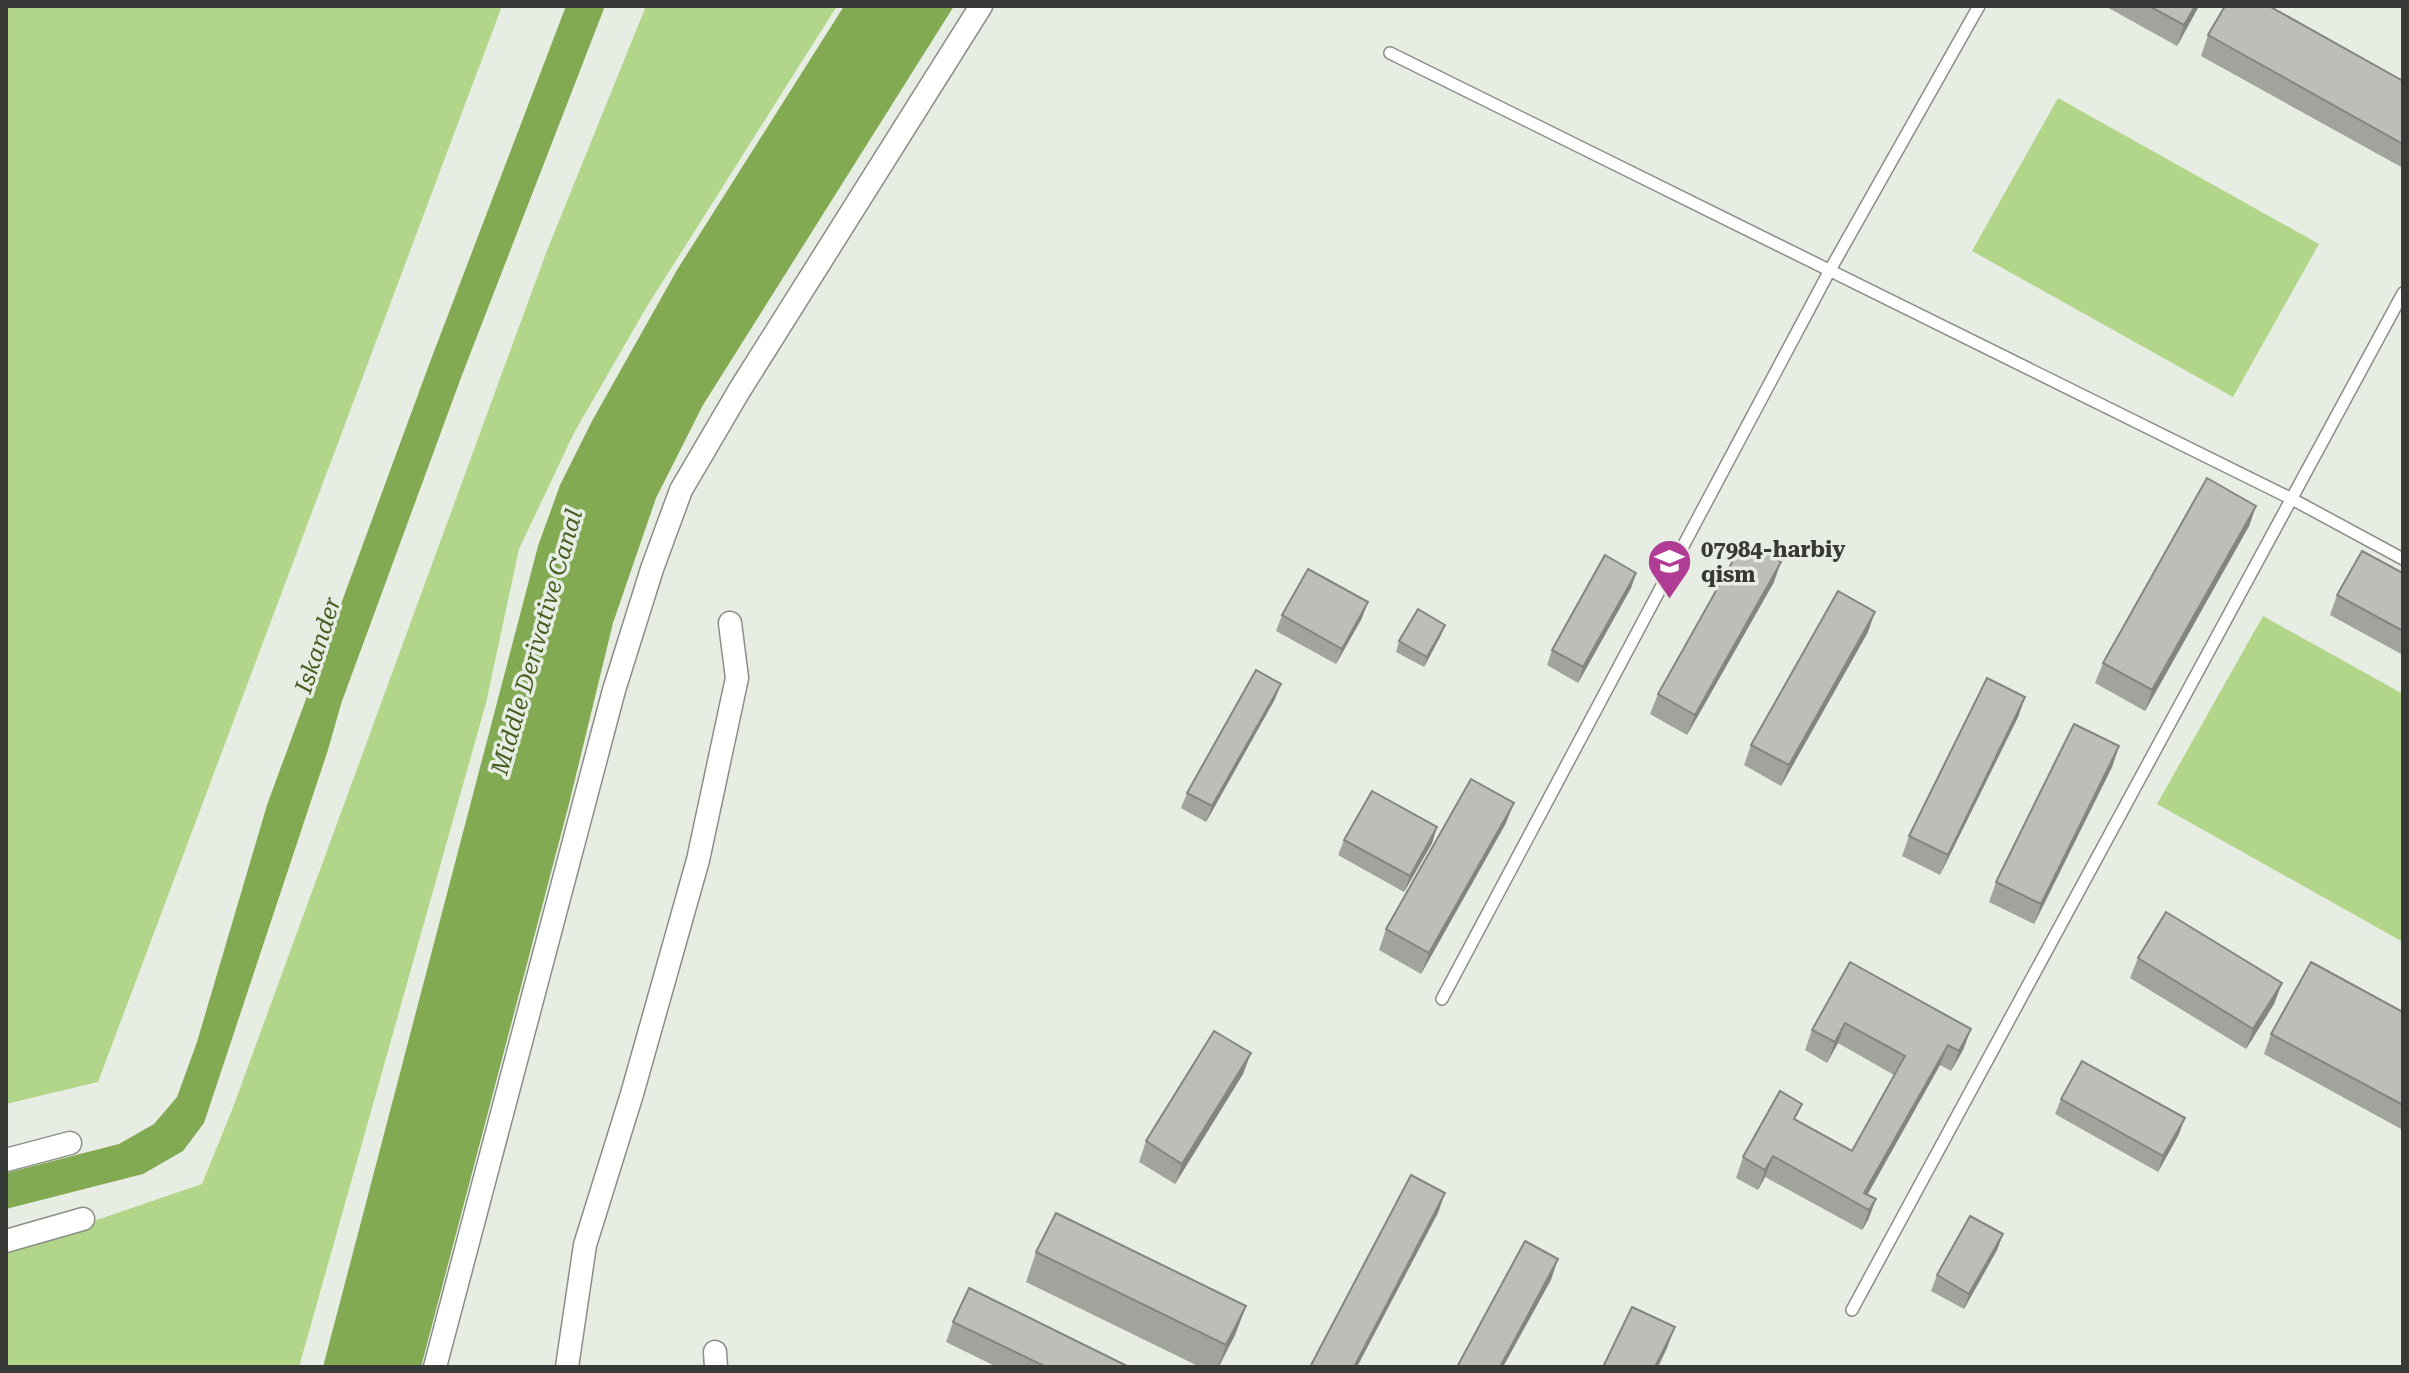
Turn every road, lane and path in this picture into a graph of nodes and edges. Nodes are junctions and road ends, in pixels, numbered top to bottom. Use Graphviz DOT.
graph roads {
  1 [pos="981,6"];
  2 [pos="1979,6"];
  3 [pos="1390,53"];
  4 [pos="1830,270"];
  5 [pos="2403,293"];
  6 [pos="2292,499"];
  7 [pos="2403,559"];
  8 [pos="730,623"];
  9 [pos="1442,999"];
  10 [pos="70,1143"];
  11 [pos="6,1160"];
  12 [pos="83,1219"];
  13 [pos="6,1241"];
  14 [pos="1852,1310"];
  15 [pos="435,1367"];
  16 [pos="567,1367"];
  1 -- 15 [label="street"];
  2 -- 4 [label="lane"];
  3 -- 4 [label="lane"];
  4 -- 6 [label="lane"];
  4 -- 9 [label="lane"];
  5 -- 6 [label="lane"];
  6 -- 7 [label="lane"];
  6 -- 14 [label="lane"];
  8 -- 16 [label="street"];
  10 -- 11 [label="street"];
  12 -- 13 [label="street"];
}
